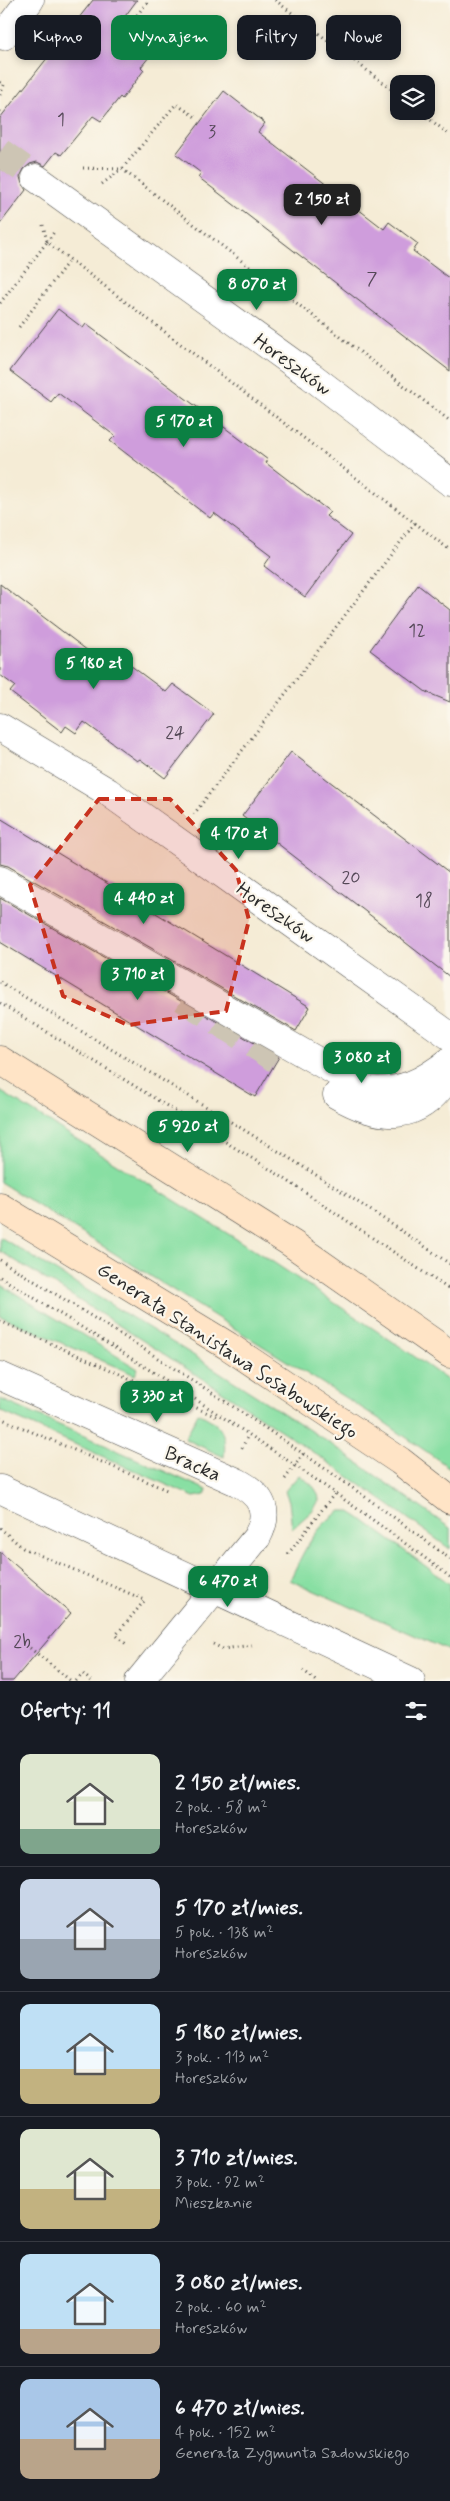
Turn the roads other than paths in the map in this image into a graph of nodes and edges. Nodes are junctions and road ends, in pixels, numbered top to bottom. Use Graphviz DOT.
graph roads {
  1 [pos="30,0"];
  2 [pos="3,36"];
  3 [pos="36,178"];
  4 [pos="450,482"];
  5 [pos="0,727"];
  6 [pos="0,880"];
  7 [pos="450,1036"];
  8 [pos="0,1060"];
  9 [pos="278,1060"];
  10 [pos="450,1061"];
  11 [pos="450,1074"];
  12 [pos="0,1207"];
  13 [pos="450,1354"];
  14 [pos="0,1376"];
  15 [pos="0,1489"];
  16 [pos="450,1500"];
  17 [pos="215,1590"];
  18 [pos="145,1674"];
  19 [pos="411,1681"];
  1 -- 2 [label="street"];
  3 -- 4 [label="street, Horeszków"];
  5 -- 7 [label="street, Horeszków"];
  6 -- 10 [label="street"];
  8 -- 13 [label="main road"];
  9 -- 11 [label="street"];
  12 -- 16 [label="main road, Generała Stanisława Sosabowskiego"];
  14 -- 17 [label="street, Bracka"];
  15 -- 17 [label="street"];
  17 -- 18 [label="street"];
  17 -- 19 [label="street"];
}
